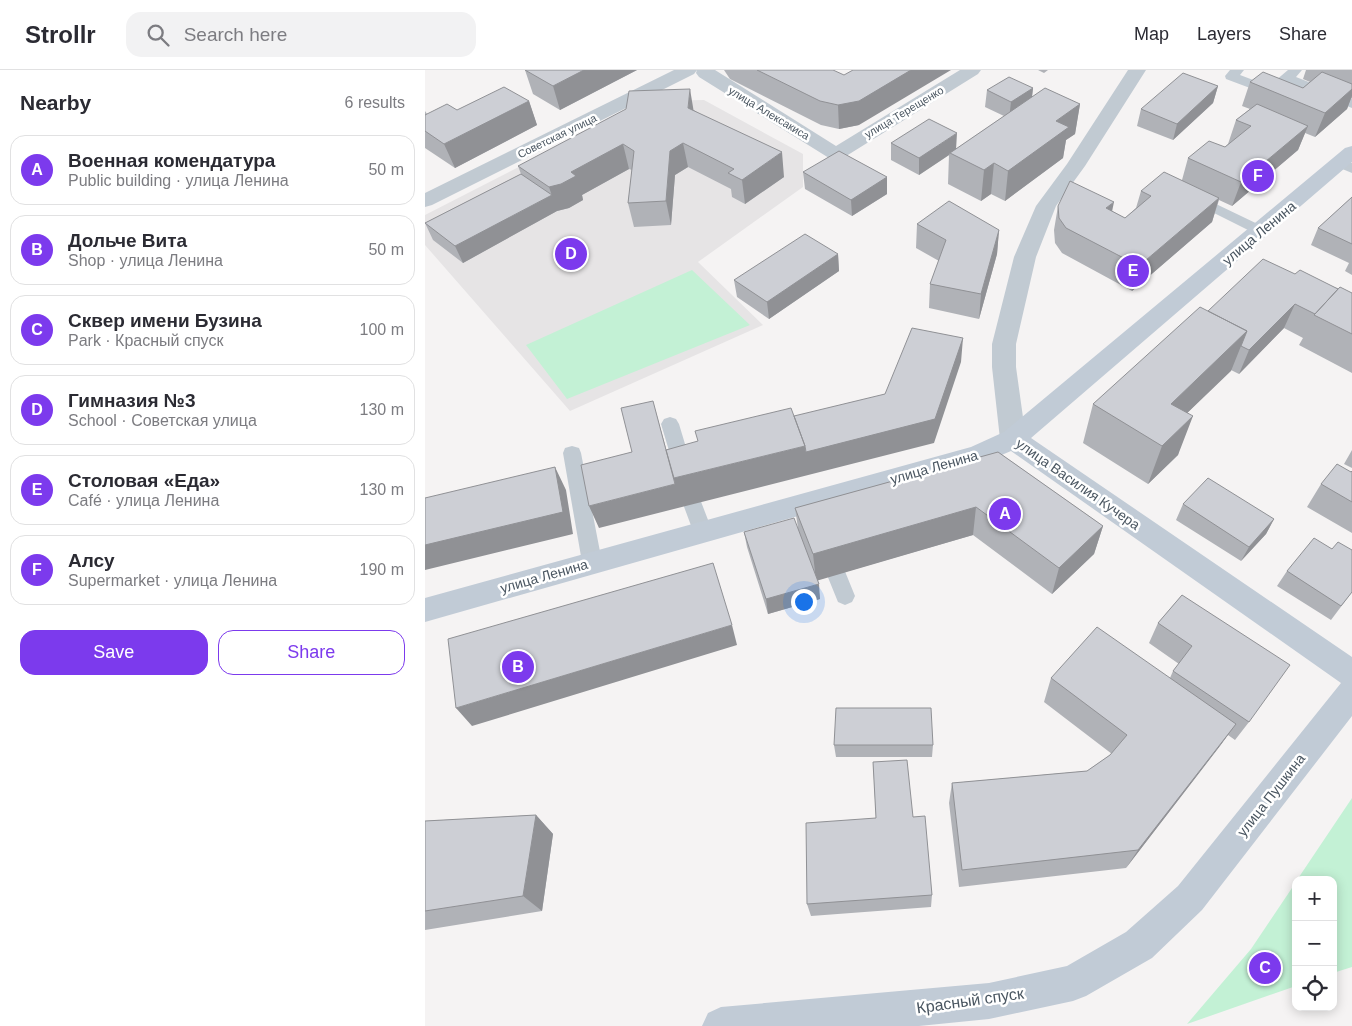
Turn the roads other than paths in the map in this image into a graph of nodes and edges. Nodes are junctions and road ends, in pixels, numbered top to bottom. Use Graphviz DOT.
graph roads {
  1 [pos="688,70"];
  2 [pos="706,70"];
  3 [pos="972,70"];
  4 [pos="1137,70"];
  5 [pos="1238,70"];
  6 [pos="1292,74"];
  7 [pos="1352,104"];
  8 [pos="836,154"];
  9 [pos="1348,162"];
  10 [pos="1178,190"];
  11 [pos="425,201"];
  12 [pos="1261,231"];
  13 [pos="670,424"];
  14 [pos="1013,439"];
  15 [pos="572,453"];
  16 [pos="685,476"];
  17 [pos="693,504"];
  18 [pos="715,530"];
  19 [pos="592,562"];
  20 [pos="837,574"];
  21 [pos="845,596"];
  22 [pos="425,610"];
  23 [pos="1352,674"];
  24 [pos="1352,692"];
  25 [pos="1190,898"];
  26 [pos="721,1026"];
  1 -- 11 [label="street, Советская улица"];
  2 -- 8 [label="street, улица Алексакиса"];
  3 -- 8 [label="street, улица Терещенко"];
  4 -- 14 [label="street, улица Василия Кучера"];
  5 -- 6 [label="lane"];
  6 -- 7 [label="lane"];
  9 -- 12 [label="main road, улица Ленина"];
  10 -- 12 [label="lane"];
  12 -- 14 [label="main road, улица Ленина"];
  13 -- 16 [label="lane"];
  14 -- 18 [label="main road, улица Ленина"];
  14 -- 23 [label="main road, улица Василия Кучера"];
  15 -- 19 [label="lane"];
  17 -- 18 [label="lane"];
  18 -- 19 [label="main road, улица Ленина"];
  19 -- 22 [label="main road, улица Ленина"];
  20 -- 21 [label="lane"];
  24 -- 25 [label="main road, улица Пушкина"];
  25 -- 26 [label="main road, Красный спуск"];
}
